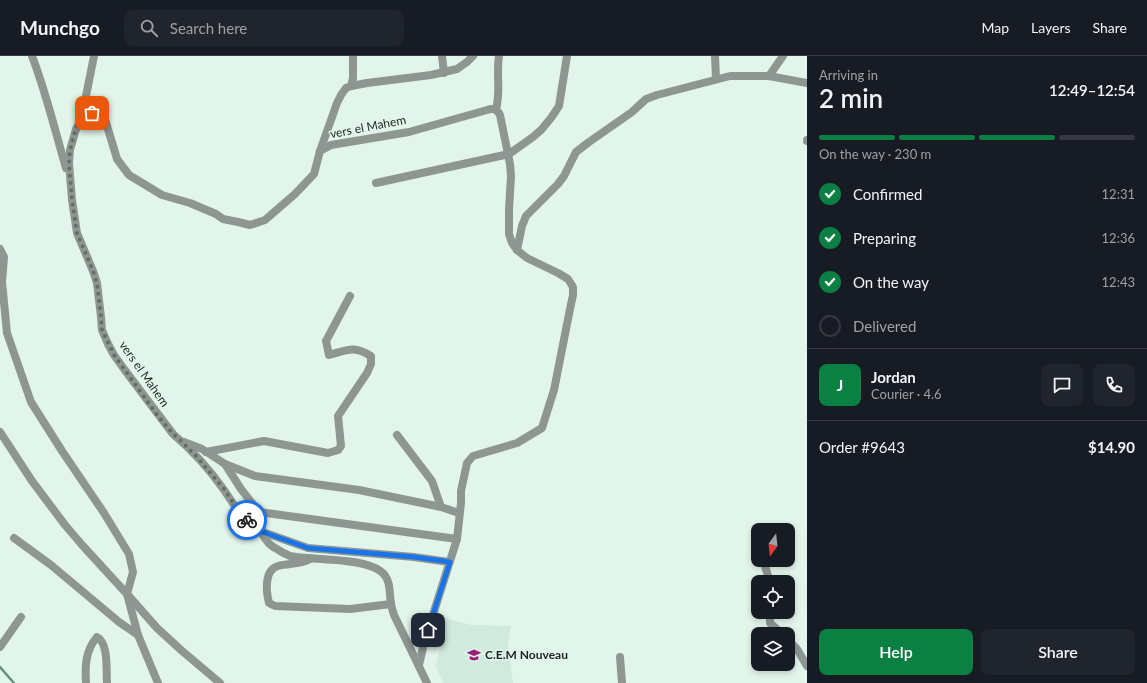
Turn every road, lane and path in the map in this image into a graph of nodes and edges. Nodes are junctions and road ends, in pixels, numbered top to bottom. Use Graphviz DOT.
graph roads {
  1 [pos="32,56"];
  2 [pos="94,56"];
  3 [pos="353,56"];
  4 [pos="442,56"];
  5 [pos="473,56"];
  6 [pos="499,56"];
  7 [pos="567,56"];
  8 [pos="715,56"];
  9 [pos="782,56"];
  10 [pos="444,73"];
  11 [pos="769,76"];
  12 [pos="716,79"];
  13 [pos="807,83"];
  14 [pos="351,86"];
  15 [pos="496,109"];
  16 [pos="86,114"];
  17 [pos="320,151"];
  18 [pos="508,154"];
  19 [pos="70,180"];
  20 [pos="376,183"];
  21 [pos="0,249"];
  22 [pos="517,250"];
  23 [pos="350,296"];
  24 [pos="0,432"];
  25 [pos="398,435"];
  26 [pos="180,440"];
  27 [pos="206,452"];
  28 [pos="225,464"];
  29 [pos="441,508"];
  30 [pos="459,513"];
  31 [pos="260,531"];
  32 [pos="14,538"];
  33 [pos="457,539"];
  34 [pos="310,559"];
  35 [pos="450,562"];
  36 [pos="127,594"];
  37 [pos="391,604"];
  38 [pos="21,617"];
  39 [pos="138,635"];
  40 [pos="0,647"];
  41 [pos="795,647"];
  42 [pos="620,658"];
  43 [pos="419,665"];
  44 [pos="807,666"];
  45 [pos="86,683"];
  46 [pos="107,683"];
  47 [pos="158,683"];
  48 [pos="220,683"];
  49 [pos="427,683"];
  50 [pos="622,683"];
  1 -- 19 [label="street"];
  2 -- 16 [label="street"];
  3 -- 14 [label="street"];
  4 -- 10 [label="street"];
  5 -- 10 [label="street"];
  6 -- 15 [label="street"];
  7 -- 18 [label="street"];
  8 -- 12 [label="street"];
  9 -- 11 [label="street"];
  10 -- 14 [label="street"];
  11 -- 12 [label="street"];
  11 -- 13 [label="street"];
  12 -- 22 [label="street"];
  14 -- 17 [label="street"];
  15 -- 17 [label="street, vers el Mahem"];
  15 -- 18 [label="street"];
  16 -- 17 [label="street, vers el Mahem"];
  16 -- 19 [label="street, vers el Mahem"];
  18 -- 20 [label="street"];
  18 -- 22 [label="street"];
  19 -- 26 [label="street, vers el Mahem"];
  21 -- 36 [label="street"];
  22 -- 30 [label="street"];
  23 -- 27 [label="street"];
  24 -- 36 [label="street"];
  25 -- 29 [label="street"];
  26 -- 27 [label="street"];
  26 -- 31 [label="street, vers el Mahem"];
  27 -- 28 [label="street"];
  28 -- 29 [label="street"];
  28 -- 33 [label="street"];
  29 -- 30 [label="street"];
  30 -- 33 [label="street"];
  31 -- 34 [label="street, vers el Mahem"];
  31 -- 35 [label="street"];
  32 -- 39 [label="street"];
  33 -- 35 [label="street"];
  34 -- 37 [label="street, vers el Mahem"];
  34 -- 37 [label="street"];
  35 -- 43 [label="street"];
  36 -- 39 [label="street"];
  36 -- 48 [label="street"];
  37 -- 43 [label="street, vers el Mahem"];
  38 -- 40 [label="street"];
  39 -- 47 [label="street"];
  41 -- 44 [label="street"];
  42 -- 50 [label="street"];
  43 -- 49 [label="street, vers el Mahem"];
  45 -- 46 [label="street"];
}
